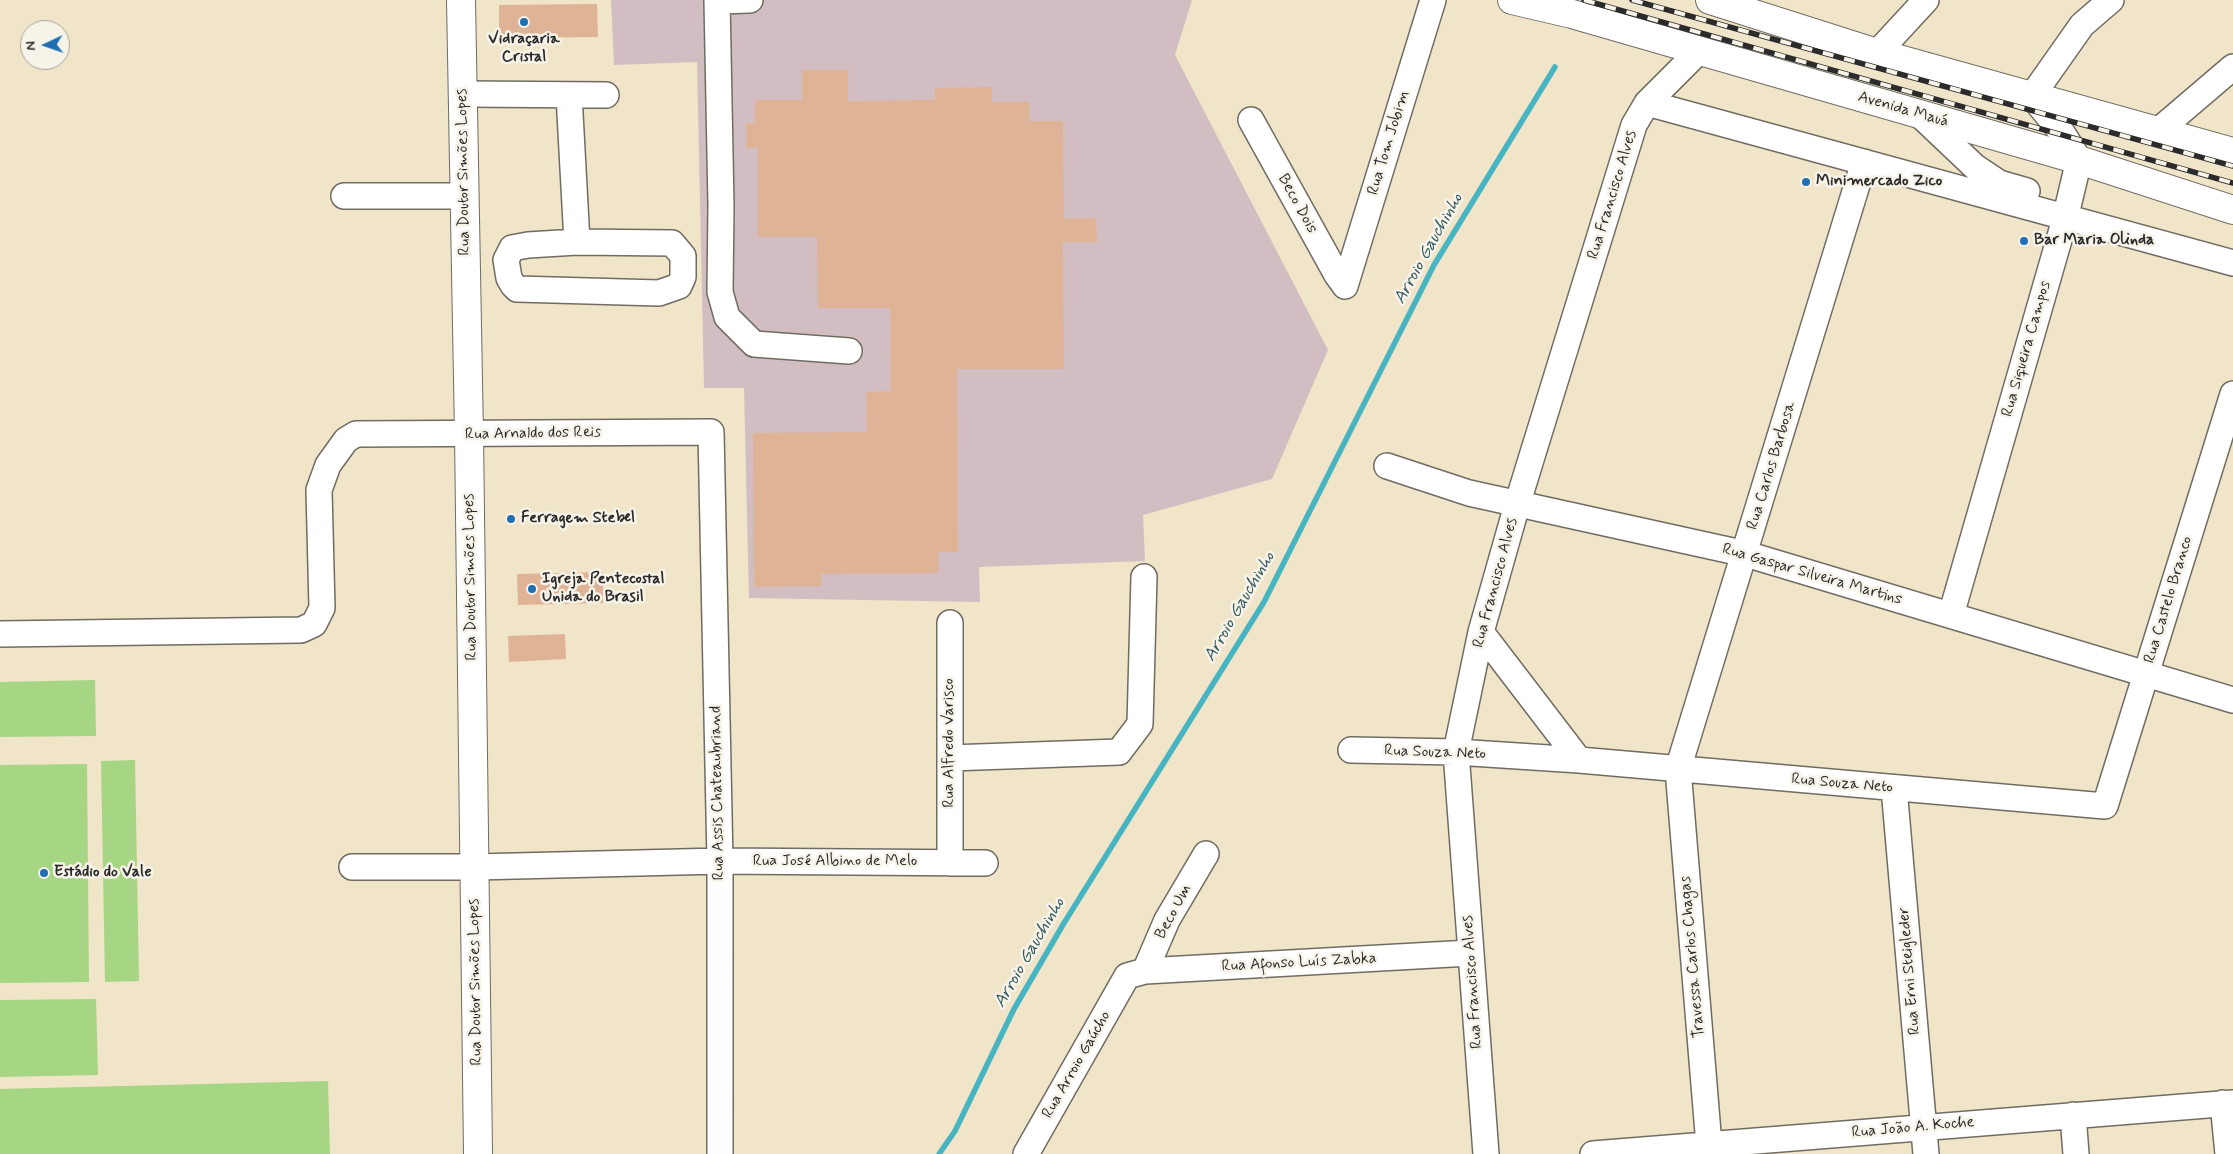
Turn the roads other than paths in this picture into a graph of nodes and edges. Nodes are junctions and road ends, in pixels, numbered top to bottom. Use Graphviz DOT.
graph roads {
  1 [pos="461,0"];
  2 [pos="750,0"];
  3 [pos="1433,0"];
  4 [pos="1512,0"];
  5 [pos="1710,0"];
  6 [pos="1926,0"];
  7 [pos="2111,0"];
  8 [pos="717,1"];
  9 [pos="1750,6"];
  10 [pos="1699,51"];
  11 [pos="1877,53"];
  12 [pos="2233,67"];
  13 [pos="462,94"];
  14 [pos="569,95"];
  15 [pos="606,95"];
  16 [pos="2032,96"];
  17 [pos="1646,103"];
  18 [pos="1919,114"];
  19 [pos="1251,120"];
  20 [pos="2158,130"];
  21 [pos="2233,152"];
  22 [pos="2079,160"];
  23 [pos="1864,162"];
  24 [pos="344,196"];
  25 [pos="464,196"];
  26 [pos="2233,210"];
  27 [pos="2067,211"];
  28 [pos="577,242"];
  29 [pos="2233,263"];
  30 [pos="1345,286"];
  31 [pos="849,351"];
  32 [pos="2233,394"];
  33 [pos="711,432"];
  34 [pos="469,434"];
  35 [pos="1387,466"];
  36 [pos="1518,505"];
  37 [pos="1746,554"];
  38 [pos="1144,577"];
  39 [pos="1951,615"];
  40 [pos="950,623"];
  41 [pos="1481,632"];
  42 [pos="0,634"];
  43 [pos="2146,674"];
  44 [pos="2233,700"];
  45 [pos="1351,750"];
  46 [pos="1456,752"];
  47 [pos="950,758"];
  48 [pos="1579,760"];
  49 [pos="1678,769"];
  50 [pos="1894,788"];
  51 [pos="2105,806"];
  52 [pos="1206,854"];
  53 [pos="720,861"];
  54 [pos="950,863"];
  55 [pos="985,863"];
  56 [pos="352,867"];
  57 [pos="475,867"];
  58 [pos="1470,953"];
  59 [pos="1136,973"];
  60 [pos="2228,1103"];
  61 [pos="2073,1115"];
  62 [pos="1924,1127"];
  63 [pos="1709,1145"];
  64 [pos="1792,1146"];
  65 [pos="1638,1152"];
  66 [pos="478,1154"];
  67 [pos="720,1154"];
  68 [pos="1026,1154"];
  69 [pos="1486,1154"];
  70 [pos="1592,1154"];
  71 [pos="1926,1154"];
  72 [pos="2076,1154"];
  73 [pos="2228,1154"];
  1 -- 13 [label="main road, Rua Doutor Simões Lopes"];
  2 -- 8 [label="street"];
  3 -- 30 [label="street, Rua Tom Jobim"];
  4 -- 10 [label="main road, Avenida Mauá"];
  5 -- 9 [label="main road"];
  6 -- 11 [label="street"];
  7 -- 16 [label="street"];
  8 -- 31 [label="street"];
  9 -- 11 [label="main road"];
  10 -- 17 [label="street, Rua Francisco Alves"];
  10 -- 18 [label="main road, Avenida Mauá"];
  11 -- 16 [label="main road"];
  12 -- 20 [label="street"];
  13 -- 14 [label="street"];
  13 -- 25 [label="main road, Rua Doutor Simões Lopes"];
  14 -- 15 [label="street"];
  14 -- 28 [label="street"];
  16 -- 20 [label="main road"];
  16 -- 22 [label="street"];
  17 -- 23 [label="street"];
  17 -- 36 [label="street, Rua Francisco Alves"];
  18 -- 22 [label="main road, Avenida Mauá"];
  18 -- 27 [label="street"];
  19 -- 30 [label="street, Beco Dois"];
  20 -- 21 [label="main road"];
  22 -- 26 [label="main road, Avenida Mauá"];
  22 -- 27 [label="street, Rua Siqueira Campos"];
  23 -- 27 [label="street"];
  23 -- 37 [label="street, Rua Carlos Barbosa"];
  24 -- 25 [label="street"];
  25 -- 34 [label="main road, Rua Doutor Simões Lopes"];
  27 -- 29 [label="street"];
  27 -- 39 [label="street, Rua Siqueira Campos"];
  28 -- 28 [label="street"];
  32 -- 43 [label="street, Rua Castelo Branco"];
  33 -- 34 [label="street, Rua Arnaldo dos Reis"];
  33 -- 53 [label="street, Rua Assis Chateaubriand"];
  34 -- 42 [label="street, Rua Arnaldo dos Reis"];
  34 -- 57 [label="main road, Rua Doutor Simões Lopes"];
  35 -- 36 [label="street, Rua Gaspar Silveira Martins"];
  36 -- 37 [label="street, Rua Gaspar Silveira Martins"];
  36 -- 41 [label="street, Rua Francisco Alves"];
  37 -- 39 [label="street, Rua Gaspar Silveira Martins"];
  37 -- 49 [label="street, Rua Carlos Barbosa"];
  38 -- 47 [label="street"];
  39 -- 43 [label="street, Rua Gaspar Silveira Martins"];
  40 -- 47 [label="street, Rua Alfredo Varisco"];
  41 -- 46 [label="street, Rua Francisco Alves"];
  41 -- 48 [label="street"];
  43 -- 44 [label="street, Rua Gaspar Silveira Martins"];
  43 -- 51 [label="street, Rua Castelo Branco"];
  45 -- 46 [label="street, Rua Souza Neto"];
  46 -- 48 [label="street, Rua Souza Neto"];
  46 -- 58 [label="street, Rua Francisco Alves"];
  47 -- 54 [label="street, Rua Alfredo Varisco"];
  48 -- 49 [label="street, Rua Souza Neto"];
  49 -- 50 [label="street, Rua Souza Neto"];
  49 -- 63 [label="street, Travessa Carlos Chagas"];
  50 -- 51 [label="street, Rua Souza Neto"];
  50 -- 62 [label="street, Rua Erni Steigleder"];
  52 -- 59 [label="street, Beco Um"];
  53 -- 54 [label="street, Rua José Albino de Melo"];
  53 -- 57 [label="street, Rua José Albino de Melo"];
  53 -- 67 [label="street, Rua Assis Chateaubriand"];
  54 -- 55 [label="street, Rua José Albino de Melo"];
  56 -- 57 [label="street, Rua José Albino de Melo"];
  57 -- 66 [label="main road, Rua Doutor Simões Lopes"];
  58 -- 59 [label="street, Rua Afonso Luís Zabka"];
  58 -- 69 [label="street, Rua Francisco Alves"];
  59 -- 68 [label="street, Rua Arroio Gaúcho"];
  60 -- 61 [label="street, Rua João A. Koche"];
  60 -- 73 [label="street"];
  61 -- 62 [label="street, Rua João A. Koche"];
  61 -- 72 [label="street"];
  62 -- 64 [label="street, Rua João A. Koche"];
  62 -- 71 [label="street, Rua Erni Steigleder"];
  63 -- 64 [label="street, Rua João A. Koche"];
  63 -- 65 [label="street, Rua João A. Koche"];
  65 -- 70 [label="street, Rua João A. Koche"];
}
